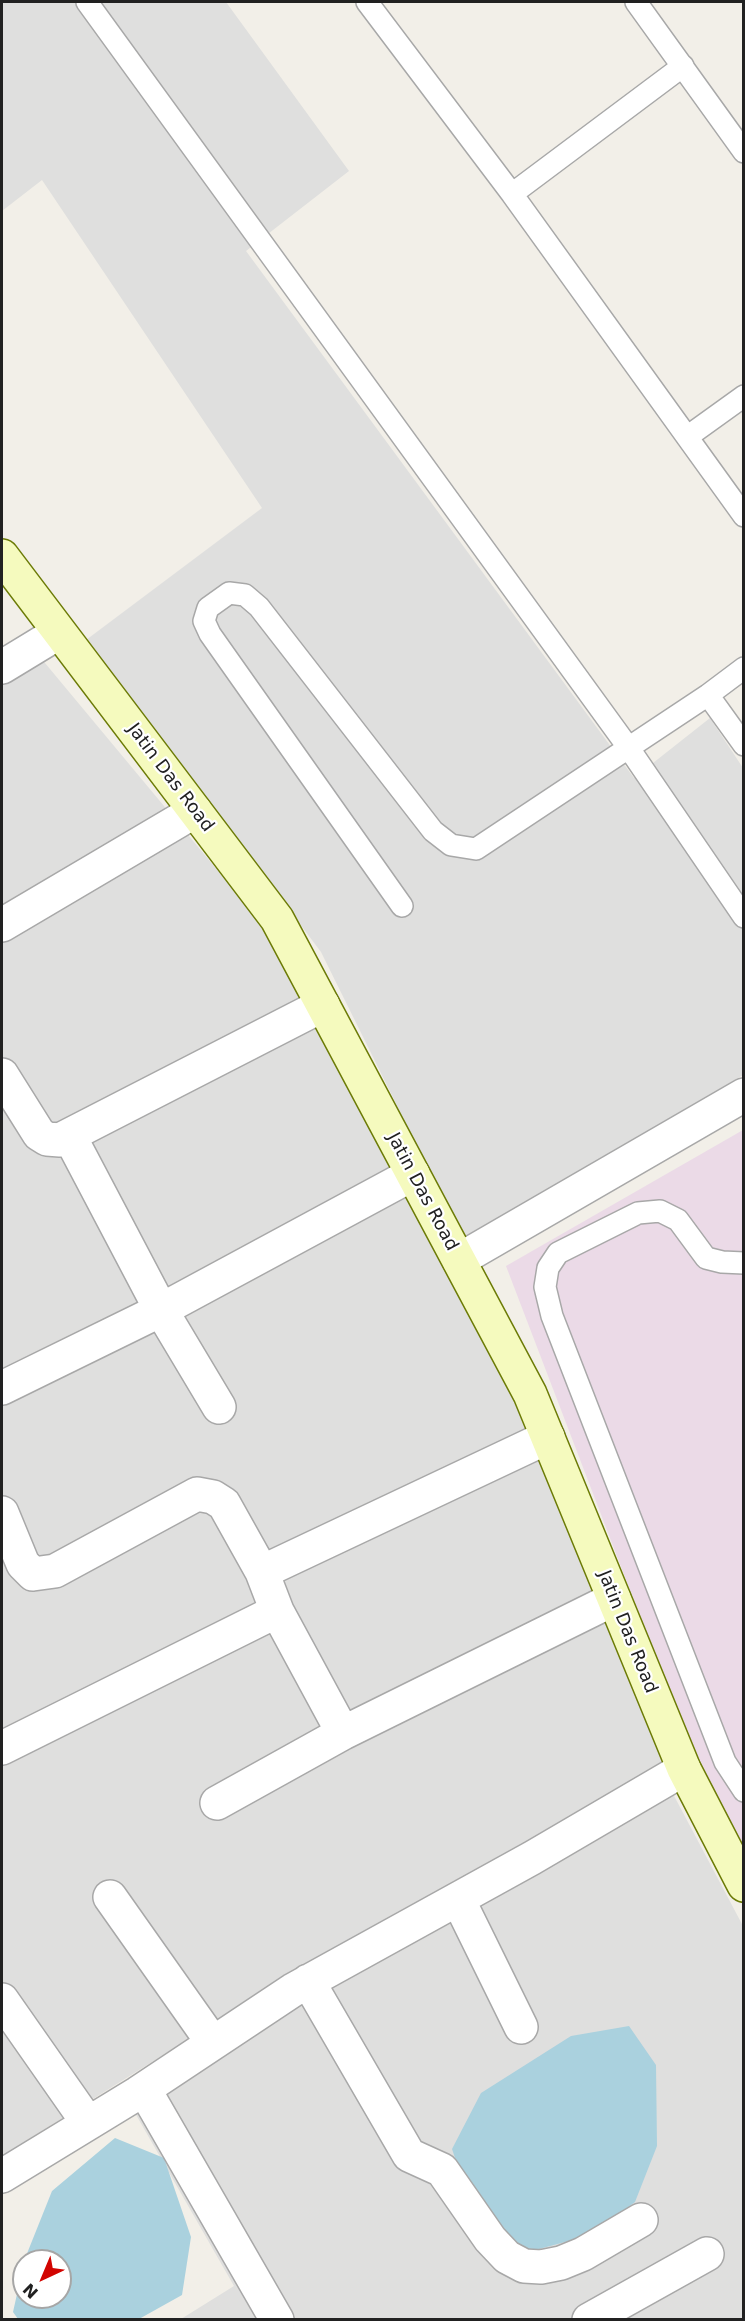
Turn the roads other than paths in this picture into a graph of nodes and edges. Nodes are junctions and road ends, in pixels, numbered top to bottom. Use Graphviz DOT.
graph roads {
  1 [pos="87,2"];
  2 [pos="367,2"];
  3 [pos="636,2"];
  4 [pos="683,66"];
  5 [pos="744,152"];
  6 [pos="512,194"];
  7 [pos="744,396"];
  8 [pos="687,437"];
  9 [pos="744,516"];
  10 [pos="2,556"];
  11 [pos="58,633"];
  12 [pos="2,667"];
  13 [pos="744,668"];
  14 [pos="708,695"];
  15 [pos="744,745"];
  16 [pos="628,747"];
  17 [pos="195,811"];
  18 [pos="402,906"];
  19 [pos="744,917"];
  20 [pos="2,925"];
  21 [pos="322,1005"];
  22 [pos="2,1075"];
  23 [pos="744,1095"];
  24 [pos="70,1137"];
  25 [pos="413,1174"];
  26 [pos="459,1260"];
  27 [pos="744,1263"];
  28 [pos="161,1310"];
  29 [pos="2,1388"];
  30 [pos="219,1407"];
  31 [pos="548,1437"];
  32 [pos="2,1513"];
  33 [pos="262,1572"];
  34 [pos="614,1599"];
  35 [pos="278,1611"];
  36 [pos="343,1733"];
  37 [pos="2,1748"];
  38 [pos="684,1769"];
  39 [pos="744,1791"];
  40 [pos="218,1803"];
  41 [pos="744,1885"];
  42 [pos="110,1897"];
  43 [pos="458,1899"];
  44 [pos="308,1981"];
  45 [pos="2,2000"];
  46 [pos="521,2027"];
  47 [pos="213,2043"];
  48 [pos="144,2089"];
  49 [pos="88,2123"];
  50 [pos="2,2176"];
  51 [pos="641,2220"];
  52 [pos="707,2254"];
  53 [pos="277,2319"];
  54 [pos="589,2319"];
  1 -- 16 [label="lane"];
  2 -- 6 [label="lane"];
  3 -- 4 [label="lane"];
  4 -- 5 [label="lane"];
  4 -- 6 [label="lane"];
  6 -- 8 [label="lane"];
  7 -- 8 [label="lane"];
  8 -- 9 [label="lane"];
  10 -- 11 [label="street, Jatin Das Road"];
  11 -- 12 [label="street"];
  11 -- 17 [label="street, Jatin Das Road"];
  13 -- 14 [label="lane"];
  14 -- 15 [label="lane"];
  14 -- 16 [label="lane"];
  16 -- 18 [label="lane"];
  16 -- 19 [label="lane"];
  17 -- 20 [label="street"];
  17 -- 21 [label="street, Jatin Das Road"];
  21 -- 24 [label="street"];
  21 -- 25 [label="street, Jatin Das Road"];
  22 -- 24 [label="street"];
  23 -- 26 [label="street"];
  24 -- 28 [label="street"];
  25 -- 26 [label="street, Jatin Das Road"];
  25 -- 28 [label="street"];
  26 -- 31 [label="street, Jatin Das Road"];
  27 -- 39 [label="lane"];
  28 -- 29 [label="street"];
  28 -- 30 [label="street"];
  31 -- 33 [label="street"];
  31 -- 34 [label="street, Jatin Das Road"];
  32 -- 33 [label="street"];
  33 -- 35 [label="street"];
  34 -- 36 [label="street"];
  34 -- 38 [label="street, Jatin Das Road"];
  35 -- 36 [label="street"];
  35 -- 37 [label="street"];
  36 -- 40 [label="street"];
  38 -- 41 [label="street, Jatin Das Road"];
  38 -- 43 [label="street"];
  42 -- 47 [label="street"];
  43 -- 44 [label="street"];
  43 -- 46 [label="street"];
  44 -- 47 [label="street"];
  44 -- 51 [label="street"];
  45 -- 49 [label="street"];
  47 -- 48 [label="street"];
  48 -- 49 [label="street"];
  48 -- 53 [label="street"];
  49 -- 50 [label="street"];
  52 -- 54 [label="street"];
}
